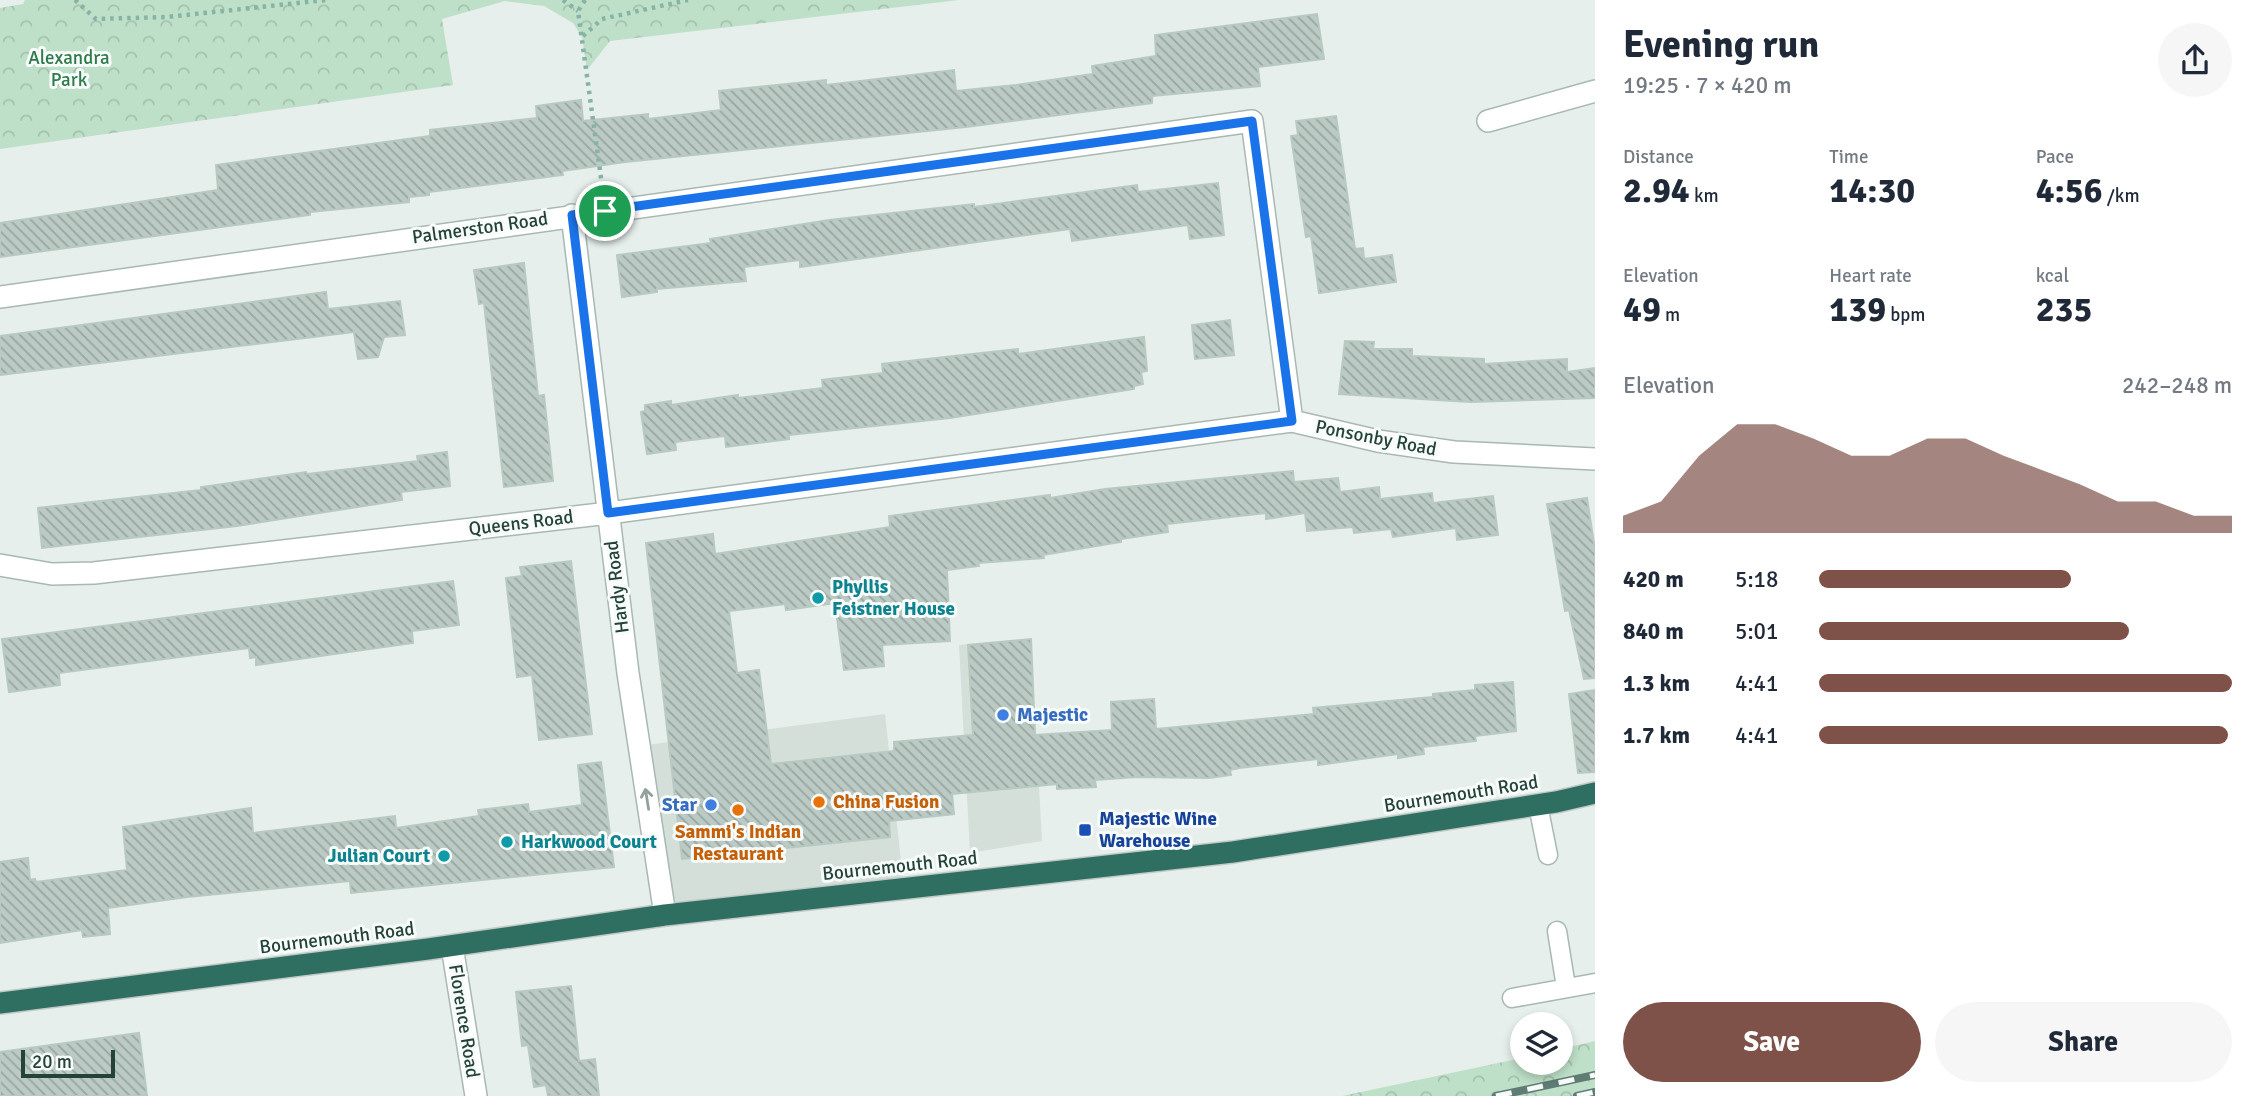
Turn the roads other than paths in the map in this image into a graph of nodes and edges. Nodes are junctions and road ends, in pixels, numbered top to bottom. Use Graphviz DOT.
graph roads {
  1 [pos="1595,90"];
  2 [pos="1252,121"];
  3 [pos="1488,121"];
  4 [pos="572,215"];
  5 [pos="0,297"];
  6 [pos="1292,421"];
  7 [pos="1595,459"];
  8 [pos="608,513"];
  9 [pos="0,565"];
  10 [pos="1595,793"];
  11 [pos="1538,805"];
  12 [pos="1548,855"];
  13 [pos="665,915"];
  14 [pos="1557,931"];
  15 [pos="452,946"];
  16 [pos="1595,983"];
  17 [pos="1566,987"];
  18 [pos="1512,998"];
  19 [pos="0,1003"];
  20 [pos="476,1096"];
  1 -- 3 [label="street"];
  2 -- 4 [label="street, Palmerston Road"];
  2 -- 6 [label="street, Ponsonby Road"];
  4 -- 5 [label="street, Palmerston Road"];
  4 -- 8 [label="street, Hardy Road"];
  6 -- 7 [label="street, Ponsonby Road"];
  6 -- 8 [label="street, Queens Road"];
  8 -- 9 [label="street, Queens Road"];
  13 -- 8 [label="street, Hardy Road, one-way"];
  10 -- 11 [label="highway, Bournemouth Road"];
  11 -- 12 [label="lane"];
  11 -- 13 [label="highway, Bournemouth Road"];
  13 -- 15 [label="highway, Bournemouth Road"];
  14 -- 17 [label="lane"];
  15 -- 19 [label="highway, Bournemouth Road"];
  15 -- 20 [label="street, Florence Road"];
  16 -- 17 [label="lane"];
  17 -- 18 [label="lane"];
}
